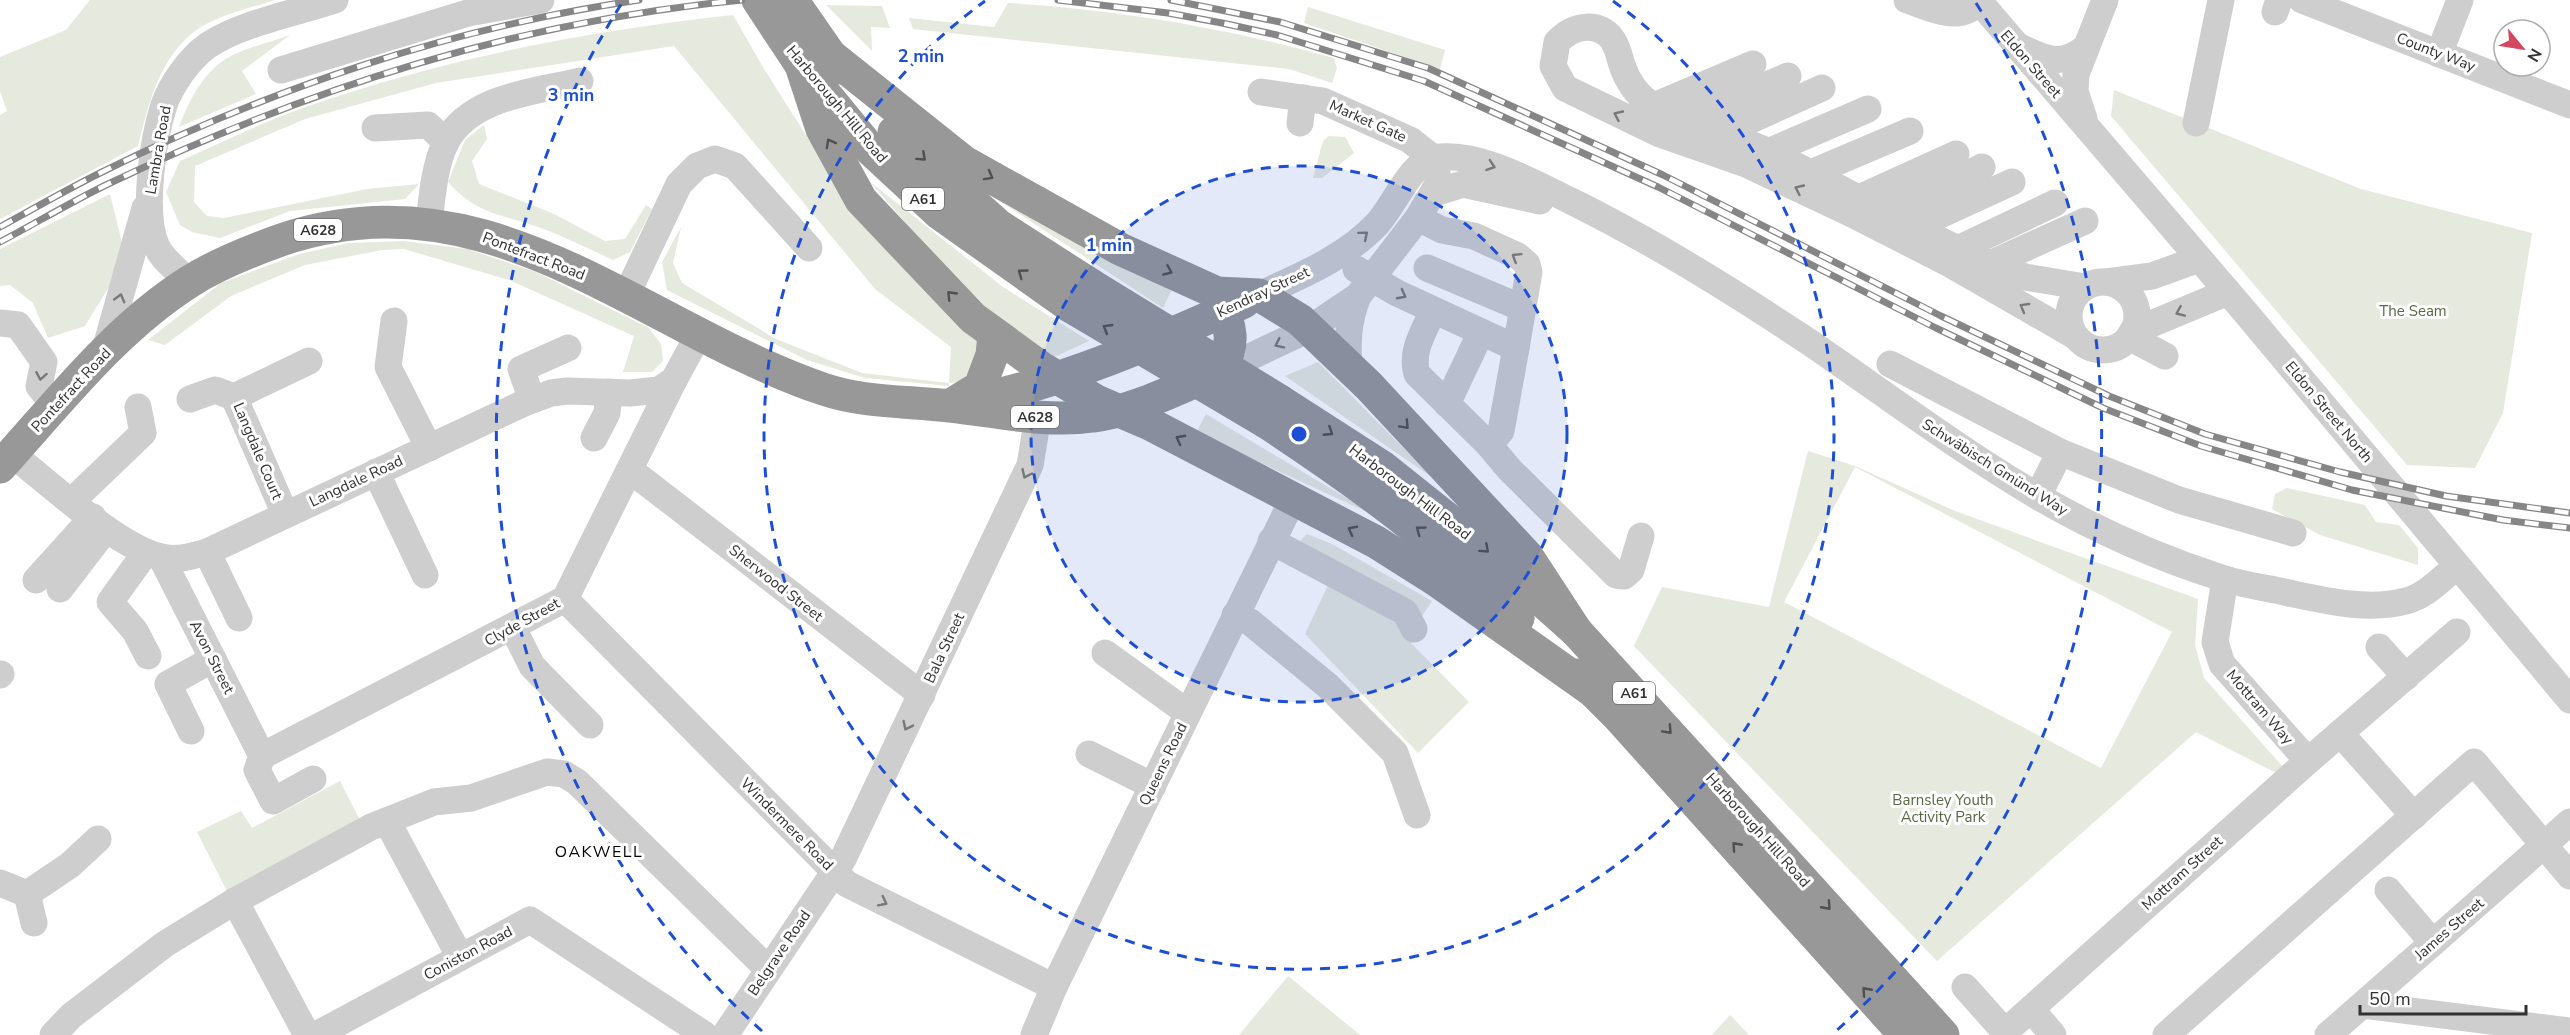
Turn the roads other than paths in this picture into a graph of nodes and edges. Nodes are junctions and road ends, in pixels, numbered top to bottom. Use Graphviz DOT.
graph roads {
  1 [pos="335,0"];
  2 [pos="541,0"];
  3 [pos="758,0"];
  4 [pos="792,0"];
  5 [pos="1907,0"];
  6 [pos="2105,0"];
  7 [pos="2221,0"];
  8 [pos="2302,0"];
  9 [pos="2460,0"];
  10 [pos="1979,1"];
  11 [pos="2013,43"];
  12 [pos="2086,47"];
  13 [pos="813,59"];
  14 [pos="2441,60"];
  15 [pos="281,70"];
  16 [pos="580,81"];
  17 [pos="1261,92"];
  18 [pos="2570,105"];
  19 [pos="2196,123"];
  20 [pos="2086,126"];
  21 [pos="375,128"];
  22 [pos="446,142"];
  23 [pos="1931,143"];
  24 [pos="1433,158"];
  25 [pos="1834,187"];
  26 [pos="149,192"];
  27 [pos="1434,193"];
  28 [pos="1602,216"];
  29 [pos="1418,218"];
  30 [pos="429,224"];
  31 [pos="809,248"];
  32 [pos="2199,259"];
  33 [pos="1320,266"];
  34 [pos="1427,267"];
  35 [pos="189,282"];
  36 [pos="2096,285"];
  37 [pos="1365,286"];
  38 [pos="2228,292"];
  39 [pos="1259,295"];
  40 [pos="626,296"];
  41 [pos="1220,302"];
  42 [pos="1522,308"];
  43 [pos="1433,311"];
  44 [pos="394,321"];
  45 [pos="0,323"];
  46 [pos="1309,329"];
  47 [pos="700,332"];
  48 [pos="1481,332"];
  49 [pos="994,334"];
  50 [pos="2131,335"];
  51 [pos="2075,336"];
  52 [pos="568,348"];
  53 [pos="1516,348"];
  54 [pos="1132,351"];
  55 [pos="104,354"];
  56 [pos="2165,356"];
  57 [pos="309,361"];
  58 [pos="502,364"];
  59 [pos="1890,364"];
  60 [pos="1349,368"];
  61 [pos="1220,371"];
  62 [pos="1058,378"];
  63 [pos="674,380"];
  64 [pos="609,392"];
  65 [pos="234,397"];
  66 [pos="190,399"];
  67 [pos="527,402"];
  68 [pos="963,403"];
  69 [pos="1447,404"];
  70 [pos="55,406"];
  71 [pos="138,407"];
  72 [pos="1273,411"];
  73 [pos="1138,413"];
  74 [pos="1038,417"];
  75 [pos="594,438"];
  76 [pos="1489,445"];
  77 [pos="429,448"];
  78 [pos="2061,452"];
  79 [pos="6,460"];
  80 [pos="630,470"];
  81 [pos="376,472"];
  82 [pos="2038,496"];
  83 [pos="1293,499"];
  84 [pos="285,514"];
  85 [pos="91,516"];
  86 [pos="2294,533"];
  87 [pos="1641,536"];
  88 [pos="1271,541"];
  89 [pos="207,552"];
  90 [pos="154,554"];
  91 [pos="2457,566"];
  92 [pos="425,575"];
  93 [pos="2224,579"];
  94 [pos="48,584"];
  95 [pos="565,599"];
  96 [pos="1235,615"];
  97 [pos="239,618"];
  98 [pos="513,628"];
  99 [pos="1414,629"];
  100 [pos="1576,631"];
  101 [pos="2457,632"];
  102 [pos="2379,647"];
  103 [pos="1105,653"];
  104 [pos="148,656"];
  105 [pos="213,659"];
  106 [pos="2406,677"];
  107 [pos="1593,691"];
  108 [pos="922,695"];
  109 [pos="2570,700"];
  110 [pos="1188,713"];
  111 [pos="590,725"];
  112 [pos="191,731"];
  113 [pos="2340,733"];
  114 [pos="1089,754"];
  115 [pos="262,756"];
  116 [pos="2308,761"];
  117 [pos="313,779"];
  118 [pos="1153,786"];
  119 [pos="1417,815"];
  120 [pos="2414,816"];
  121 [pos="387,821"];
  122 [pos="2570,822"];
  123 [pos="98,838"];
  124 [pos="2544,845"];
  125 [pos="833,872"];
  126 [pos="2570,876"];
  127 [pos="0,883"];
  128 [pos="2388,890"];
  129 [pos="27,894"];
  130 [pos="235,901"];
  131 [pos="34,923"];
  132 [pos="2433,943"];
  133 [pos="460,957"];
  134 [pos="768,969"];
  135 [pos="1054,987"];
  136 [pos="1965,987"];
  137 [pos="2363,1005"];
  138 [pos="2031,1009"];
  139 [pos="2570,1031"];
  140 [pos="1038,1034"];
  141 [pos="54,1035"];
  142 [pos="307,1035"];
  143 [pos="316,1035"];
  144 [pos="705,1035"];
  145 [pos="725,1035"];
  146 [pos="1905,1035"];
  147 [pos="1943,1035"];
  148 [pos="2054,1035"];
  149 [pos="2166,1035"];
  150 [pos="2328,1035"];
  1 -- 26 [label="street, Lambra Road"];
  2 -- 15 [label="street"];
  3 -- 13 [label="highway, Harborough Hill Road / A61"];
  4 -- 13 [label="highway, Harborough Hill Road / A61"];
  5 -- 10 [label="street"];
  6 -- 12 [label="street"];
  7 -- 19 [label="street"];
  8 -- 14 [label="street, County Way"];
  9 -- 14 [label="street"];
  10 -- 11 [label="street, Eldon Street"];
  11 -- 12 [label="street"];
  11 -- 20 [label="street, Eldon Street"];
  12 -- 20 [label="street"];
  13 -- 41 [label="highway, A61, one-way"];
  49 -- 13 [label="highway, A61, one-way"];
  13 -- 72 [label="highway, Harborough Hill Road / A61, bridge"];
  14 -- 18 [label="street, County Way"];
  16 -- 22 [label="street"];
  17 -- 24 [label="street, Market Gate"];
  20 -- 32 [label="street, Eldon Street North"];
  21 -- 22 [label="street"];
  22 -- 30 [label="street"];
  23 -- 25 [label="street"];
  23 -- 25 [label="street"];
  23 -- 25 [label="street"];
  23 -- 25 [label="street"];
  23 -- 25 [label="street"];
  23 -- 25 [label="street"];
  23 -- 25 [label="street"];
  23 -- 25 [label="street"];
  23 -- 25 [label="street"];
  24 -- 27 [label="street"];
  24 -- 28 [label="street, Schwäbisch Gmünd Way, one-way"];
  33 -- 24 [label="street, Kendray Street, one-way"];
  25 -- 36 [label="street"];
  51 -- 25 [label="street, one-way"];
  26 -- 35 [label="street, Lambra Road"];
  55 -- 26 [label="street, one-way"];
  27 -- 28 [label="street, Schwäbisch Gmünd Way"];
  27 -- 29 [label="street"];
  28 -- 82 [label="street, Schwäbisch Gmünd Way"];
  29 -- 37 [label="street"];
  42 -- 29 [label="street, one-way"];
  30 -- 35 [label="highway, Pontefract Road / A628"];
  30 -- 40 [label="highway, Pontefract Road / A628"];
  31 -- 40 [label="street"];
  32 -- 36 [label="street"];
  32 -- 38 [label="street, Eldon Street North"];
  33 -- 37 [label="street"];
  33 -- 39 [label="street, Kendray Street"];
  34 -- 42 [label="street"];
  35 -- 55 [label="highway, Pontefract Road / A628"];
  36 -- 50 [label="street"];
  36 -- 51 [label="street"];
  37 -- 43 [label="street, one-way"];
  37 -- 46 [label="street"];
  37 -- 60 [label="street"];
  38 -- 50 [label="street, one-way"];
  38 -- 91 [label="street, Eldon Street North"];
  39 -- 41 [label="highway, A61"];
  39 -- 46 [label="highway, A61"];
  40 -- 47 [label="highway, Pontefract Road / A628"];
  41 -- 54 [label="highway, Kendray Street / A628"];
  41 -- 61 [label="highway"];
  42 -- 53 [label="street"];
  43 -- 48 [label="street"];
  43 -- 69 [label="street"];
  44 -- 77 [label="street"];
  45 -- 70 [label="street, one-way"];
  46 -- 60 [label="highway, A61"];
  46 -- 61 [label="street, one-way"];
  47 -- 63 [label="street"];
  47 -- 68 [label="highway, Pontefract Road / A628"];
  48 -- 53 [label="street"];
  48 -- 69 [label="street"];
  49 -- 62 [label="highway, A61"];
  49 -- 68 [label="highway"];
  50 -- 51 [label="street"];
  50 -- 56 [label="street"];
  52 -- 67 [label="street"];
  53 -- 76 [label="street"];
  54 -- 62 [label="highway, Kendray Street / A628"];
  54 -- 73 [label="highway"];
  55 -- 70 [label="highway, Pontefract Road / A628"];
  57 -- 65 [label="street, Langdale Court"];
  58 -- 67 [label="street"];
  59 -- 78 [label="street"];
  60 -- 100 [label="highway, A61, one-way"];
  61 -- 73 [label="highway"];
  62 -- 68 [label="highway, Pontefract Road / A628"];
  62 -- 73 [label="highway, A61"];
  63 -- 64 [label="street, Langdale Road"];
  63 -- 80 [label="street, Clyde Street"];
  64 -- 67 [label="street, Langdale Road"];
  64 -- 75 [label="street"];
  65 -- 66 [label="street"];
  65 -- 84 [label="street, Langdale Court"];
  67 -- 77 [label="street, Langdale Road"];
  68 -- 74 [label="highway, Pontefract Road / A628"];
  69 -- 76 [label="street"];
  70 -- 79 [label="highway, Pontefract Road / A628"];
  71 -- 85 [label="street"];
  72 -- 100 [label="highway, Harborough Hill Road / A61, one-way"];
  107 -- 72 [label="highway, Harborough Hill Road / A61, one-way"];
  73 -- 74 [label="highway, Pontefract Road / A628"];
  83 -- 73 [label="highway, A61, one-way"];
  74 -- 108 [label="street, Bala Street, one-way"];
  76 -- 87 [label="street"];
  77 -- 81 [label="street, Langdale Road"];
  78 -- 82 [label="street"];
  78 -- 86 [label="street"];
  79 -- 85 [label="street"];
  80 -- 95 [label="street, Clyde Street"];
  80 -- 108 [label="street, Sherwood Street"];
  81 -- 84 [label="street, Langdale Road"];
  81 -- 92 [label="street"];
  82 -- 93 [label="street, Schwäbisch Gmünd Way"];
  83 -- 88 [label="street, Queens Road"];
  107 -- 83 [label="highway, A61, one-way"];
  84 -- 89 [label="street, Langdale Road"];
  85 -- 90 [label="street"];
  85 -- 94 [label="street"];
  88 -- 96 [label="street, Queens Road"];
  88 -- 99 [label="street"];
  89 -- 90 [label="street, Langdale Road"];
  89 -- 97 [label="street"];
  90 -- 104 [label="street"];
  90 -- 105 [label="street, Avon Street"];
  91 -- 93 [label="street, Schwäbisch Gmünd Way"];
  91 -- 109 [label="street, Eldon Street North"];
  93 -- 116 [label="street, Mottram Way"];
  95 -- 98 [label="street, Clyde Street"];
  95 -- 125 [label="street, Windermere Road"];
  96 -- 110 [label="street, Queens Road"];
  96 -- 119 [label="street"];
  98 -- 111 [label="street"];
  98 -- 115 [label="street, Clyde Street"];
  100 -- 147 [label="highway, Harborough Hill Road / A61, one-way"];
  101 -- 106 [label="street, Mottram Street"];
  102 -- 106 [label="street"];
  103 -- 110 [label="street"];
  105 -- 112 [label="street"];
  105 -- 115 [label="street, Avon Street"];
  106 -- 113 [label="street, Mottram Street"];
  146 -- 107 [label="highway, Harborough Hill Road / A61, one-way"];
  108 -- 125 [label="street, Bala Street, one-way"];
  110 -- 118 [label="street, Queens Road"];
  113 -- 116 [label="street, Mottram Street"];
  113 -- 120 [label="street"];
  114 -- 118 [label="street"];
  115 -- 117 [label="street"];
  116 -- 138 [label="street, Mottram Street"];
  118 -- 135 [label="street, Queens Road"];
  120 -- 124 [label="street"];
  120 -- 149 [label="street"];
  121 -- 130 [label="street"];
  121 -- 133 [label="street"];
  121 -- 134 [label="street"];
  122 -- 124 [label="street, James Street"];
  123 -- 129 [label="street"];
  124 -- 126 [label="street"];
  124 -- 132 [label="street, James Street"];
  125 -- 134 [label="street, Belgrave Road"];
  125 -- 135 [label="street, Windermere Road, one-way"];
  127 -- 129 [label="street"];
  128 -- 132 [label="street"];
  129 -- 131 [label="street"];
  130 -- 141 [label="street"];
  130 -- 142 [label="street"];
  132 -- 137 [label="street, James Street"];
  133 -- 143 [label="street, Coniston Road"];
  133 -- 144 [label="street, Coniston Road"];
  134 -- 145 [label="street, Belgrave Road"];
  135 -- 140 [label="street, Queens Road"];
  136 -- 138 [label="street, Mottram Street"];
  137 -- 139 [label="street"];
  137 -- 150 [label="street, James Street"];
  138 -- 148 [label="street"];
}
